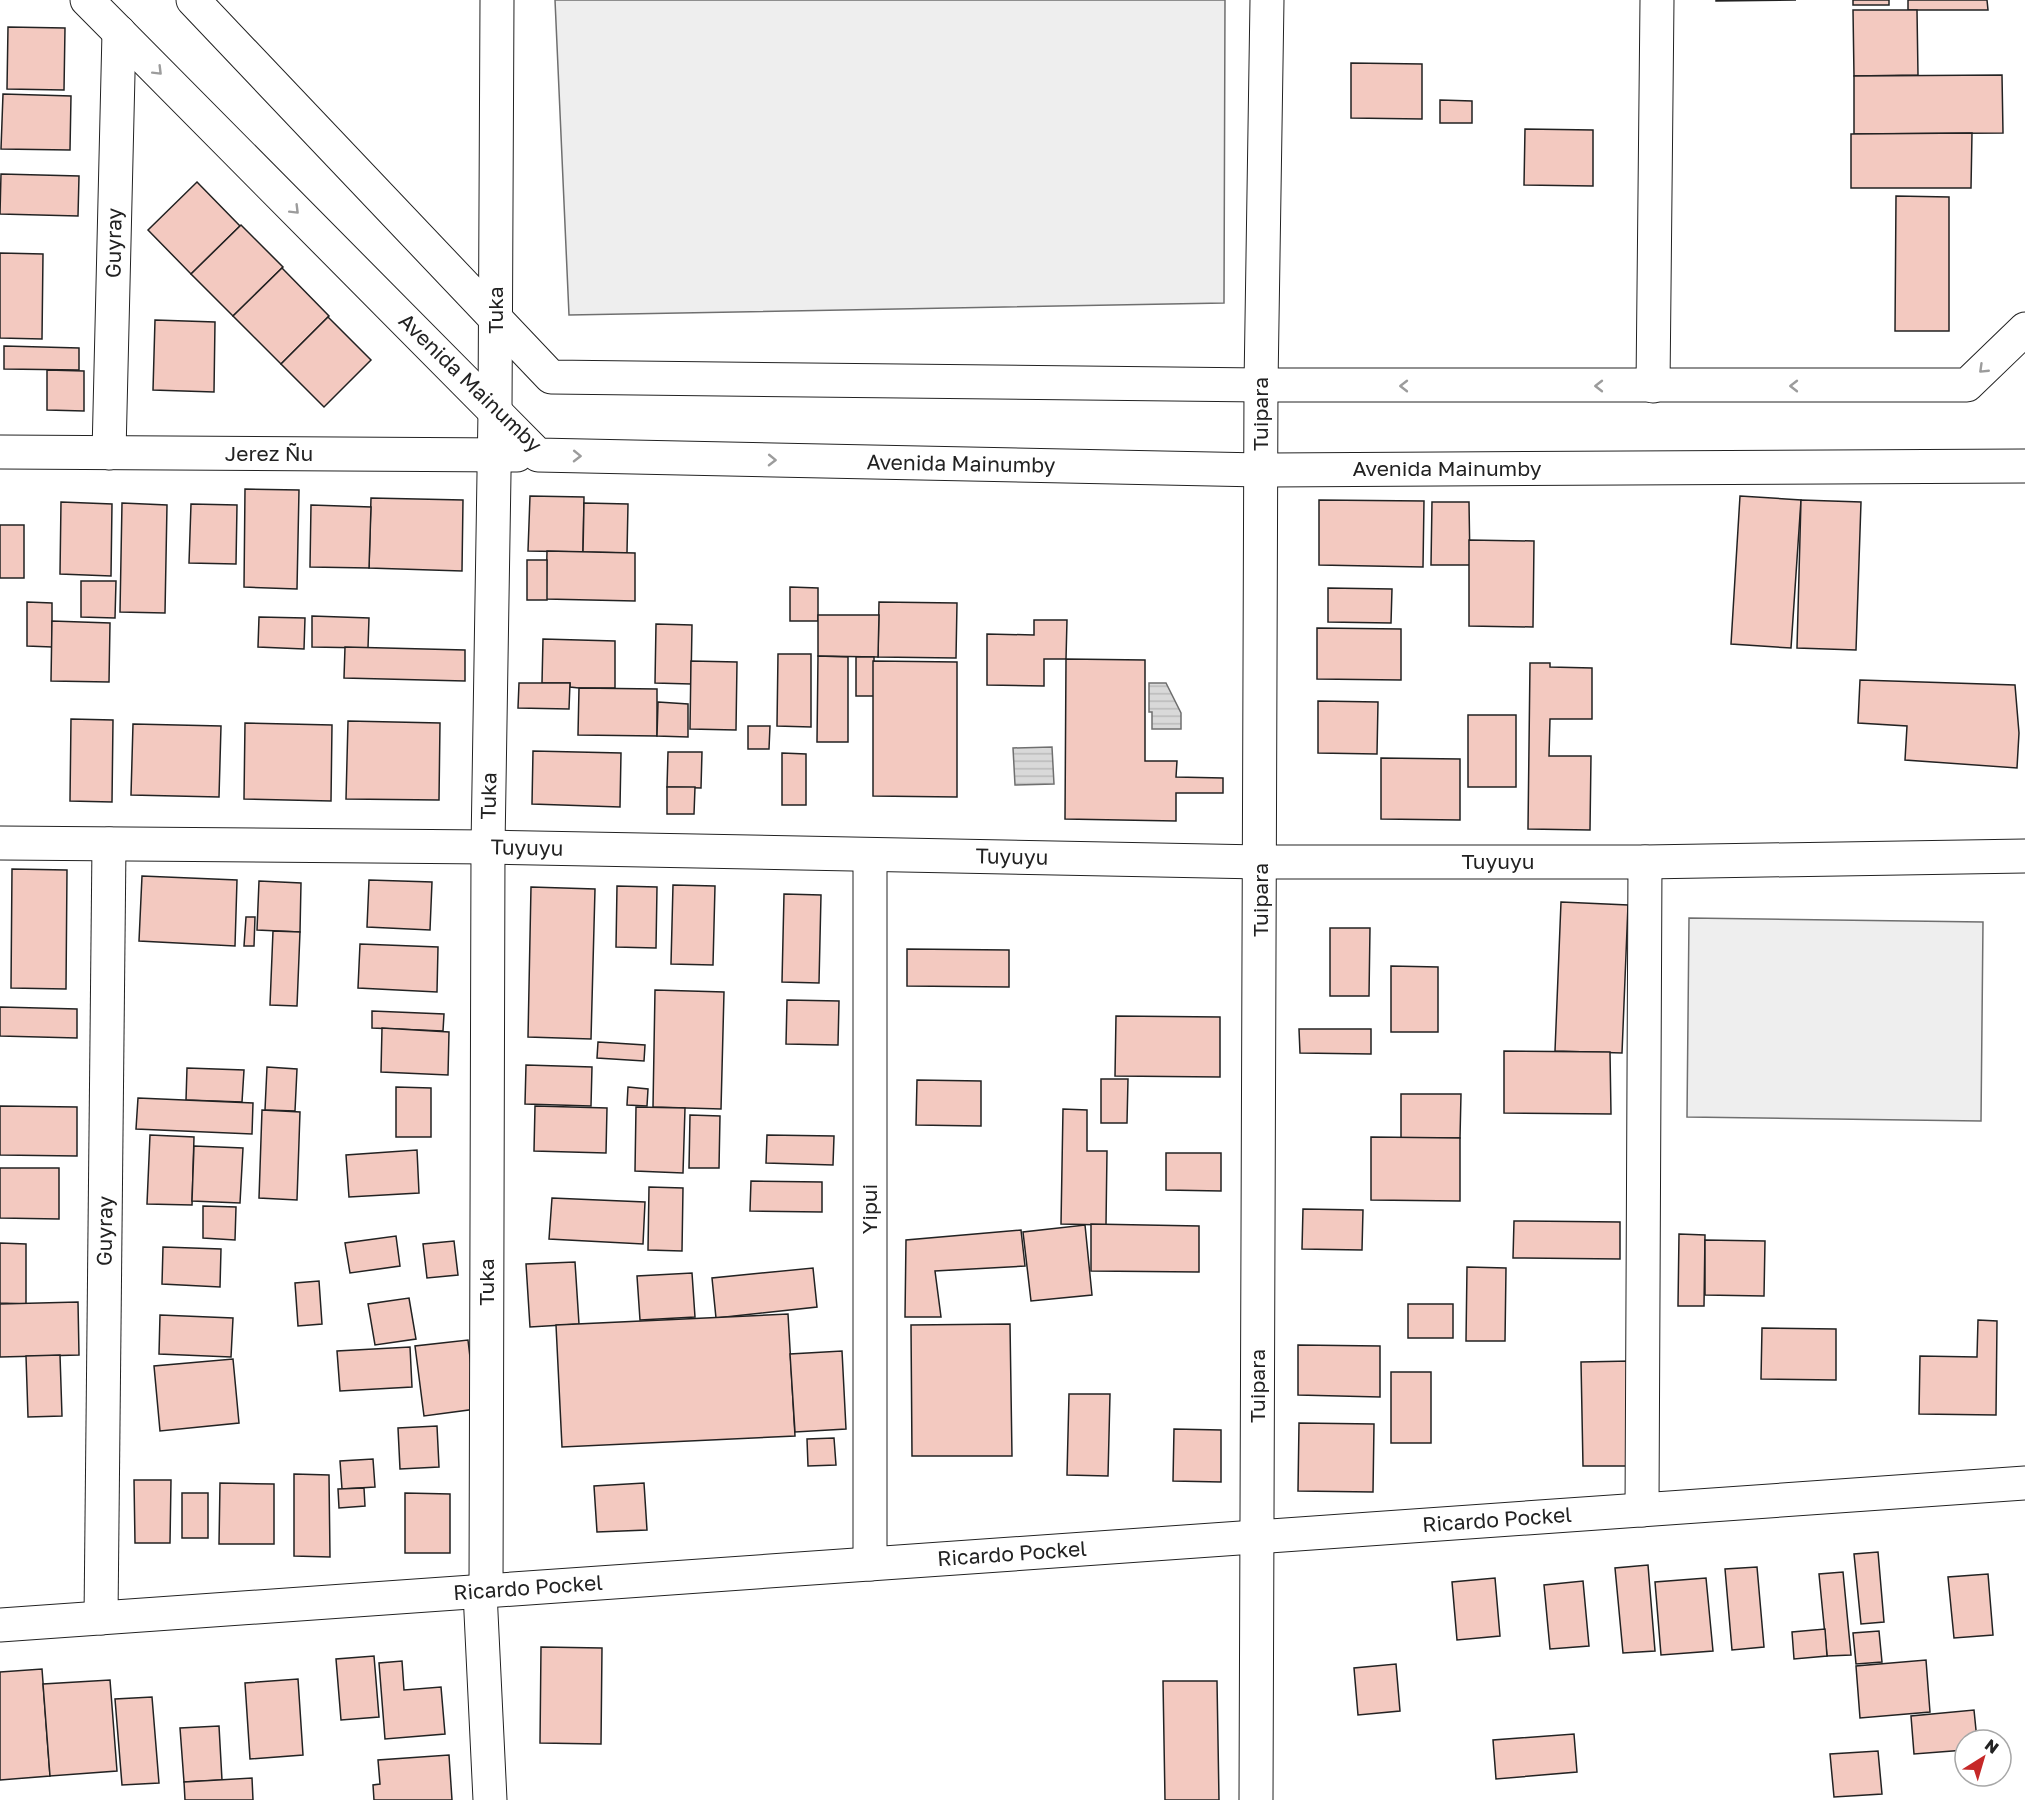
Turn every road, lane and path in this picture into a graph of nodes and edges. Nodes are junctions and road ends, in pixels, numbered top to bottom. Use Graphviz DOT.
graph roads {
  1 [pos="87,0"];
  2 [pos="193,0"];
  3 [pos="497,0"];
  4 [pos="1267,0"];
  5 [pos="1657,0"];
  6 [pos="119,32"];
  7 [pos="496,319"];
  8 [pos="2025,328"];
  9 [pos="1261,386"];
  10 [pos="1653,386"];
  11 [pos="495,412"];
  12 [pos="0,452"];
  13 [pos="109,453"];
  14 [pos="495,455"];
  15 [pos="538,455"];
  16 [pos="2025,466"];
  17 [pos="1261,470"];
  18 [pos="0,843"];
  19 [pos="109,844"];
  20 [pos="488,847"];
  21 [pos="870,855"];
  22 [pos="2025,856"];
  23 [pos="1261,862"];
  24 [pos="1645,862"];
  25 [pos="2025,1483"];
  26 [pos="1642,1510"];
  27 [pos="1257,1536"];
  28 [pos="870,1564"];
  29 [pos="483,1592"];
  30 [pos="101,1618"];
  31 [pos="0,1625"];
  32 [pos="490,1800"];
  33 [pos="1256,1800"];
  1 -- 6 [label="street, Avenida Mainumby"];
  2 -- 7 [label="street"];
  3 -- 7 [label="street, Tuka"];
  4 -- 9 [label="street, Tuipara"];
  5 -- 10 [label="street"];
  6 -- 11 [label="street, Avenida Mainumby, one-way"];
  6 -- 13 [label="street, Guyray"];
  7 -- 9 [label="street"];
  7 -- 11 [label="street, Tuka"];
  8 -- 10 [label="street, one-way"];
  10 -- 9 [label="street, one-way"];
  9 -- 17 [label="street, Tuipara"];
  11 -- 14 [label="street, Tuka"];
  11 -- 15 [label="street, Avenida Mainumby"];
  12 -- 13 [label="street, Jerez Ñu"];
  13 -- 14 [label="street, Jerez Ñu"];
  14 -- 15 [label="street, Jerez Ñu"];
  14 -- 20 [label="street, Tuka"];
  15 -- 17 [label="street, Avenida Mainumby, one-way"];
  16 -- 17 [label="street, Avenida Mainumby"];
  17 -- 23 [label="street, Tuipara"];
  18 -- 19 [label="street, Tuyuyu"];
  19 -- 20 [label="street, Tuyuyu"];
  19 -- 30 [label="street, Guyray"];
  20 -- 21 [label="street, Tuyuyu"];
  20 -- 29 [label="street, Tuka"];
  21 -- 23 [label="street, Tuyuyu"];
  21 -- 28 [label="street, Yipui"];
  22 -- 24 [label="street, Tuyuyu"];
  23 -- 24 [label="street, Tuyuyu"];
  23 -- 27 [label="street, Tuipara"];
  24 -- 26 [label="street"];
  25 -- 26 [label="street, Ricardo Pockel"];
  26 -- 27 [label="street, Ricardo Pockel"];
  27 -- 28 [label="street, Ricardo Pockel"];
  27 -- 33 [label="street, Tuipara"];
  28 -- 29 [label="street, Ricardo Pockel"];
  29 -- 30 [label="street, Ricardo Pockel"];
  29 -- 32 [label="street, Tuka"];
  30 -- 31 [label="street, Ricardo Pockel"];
}
